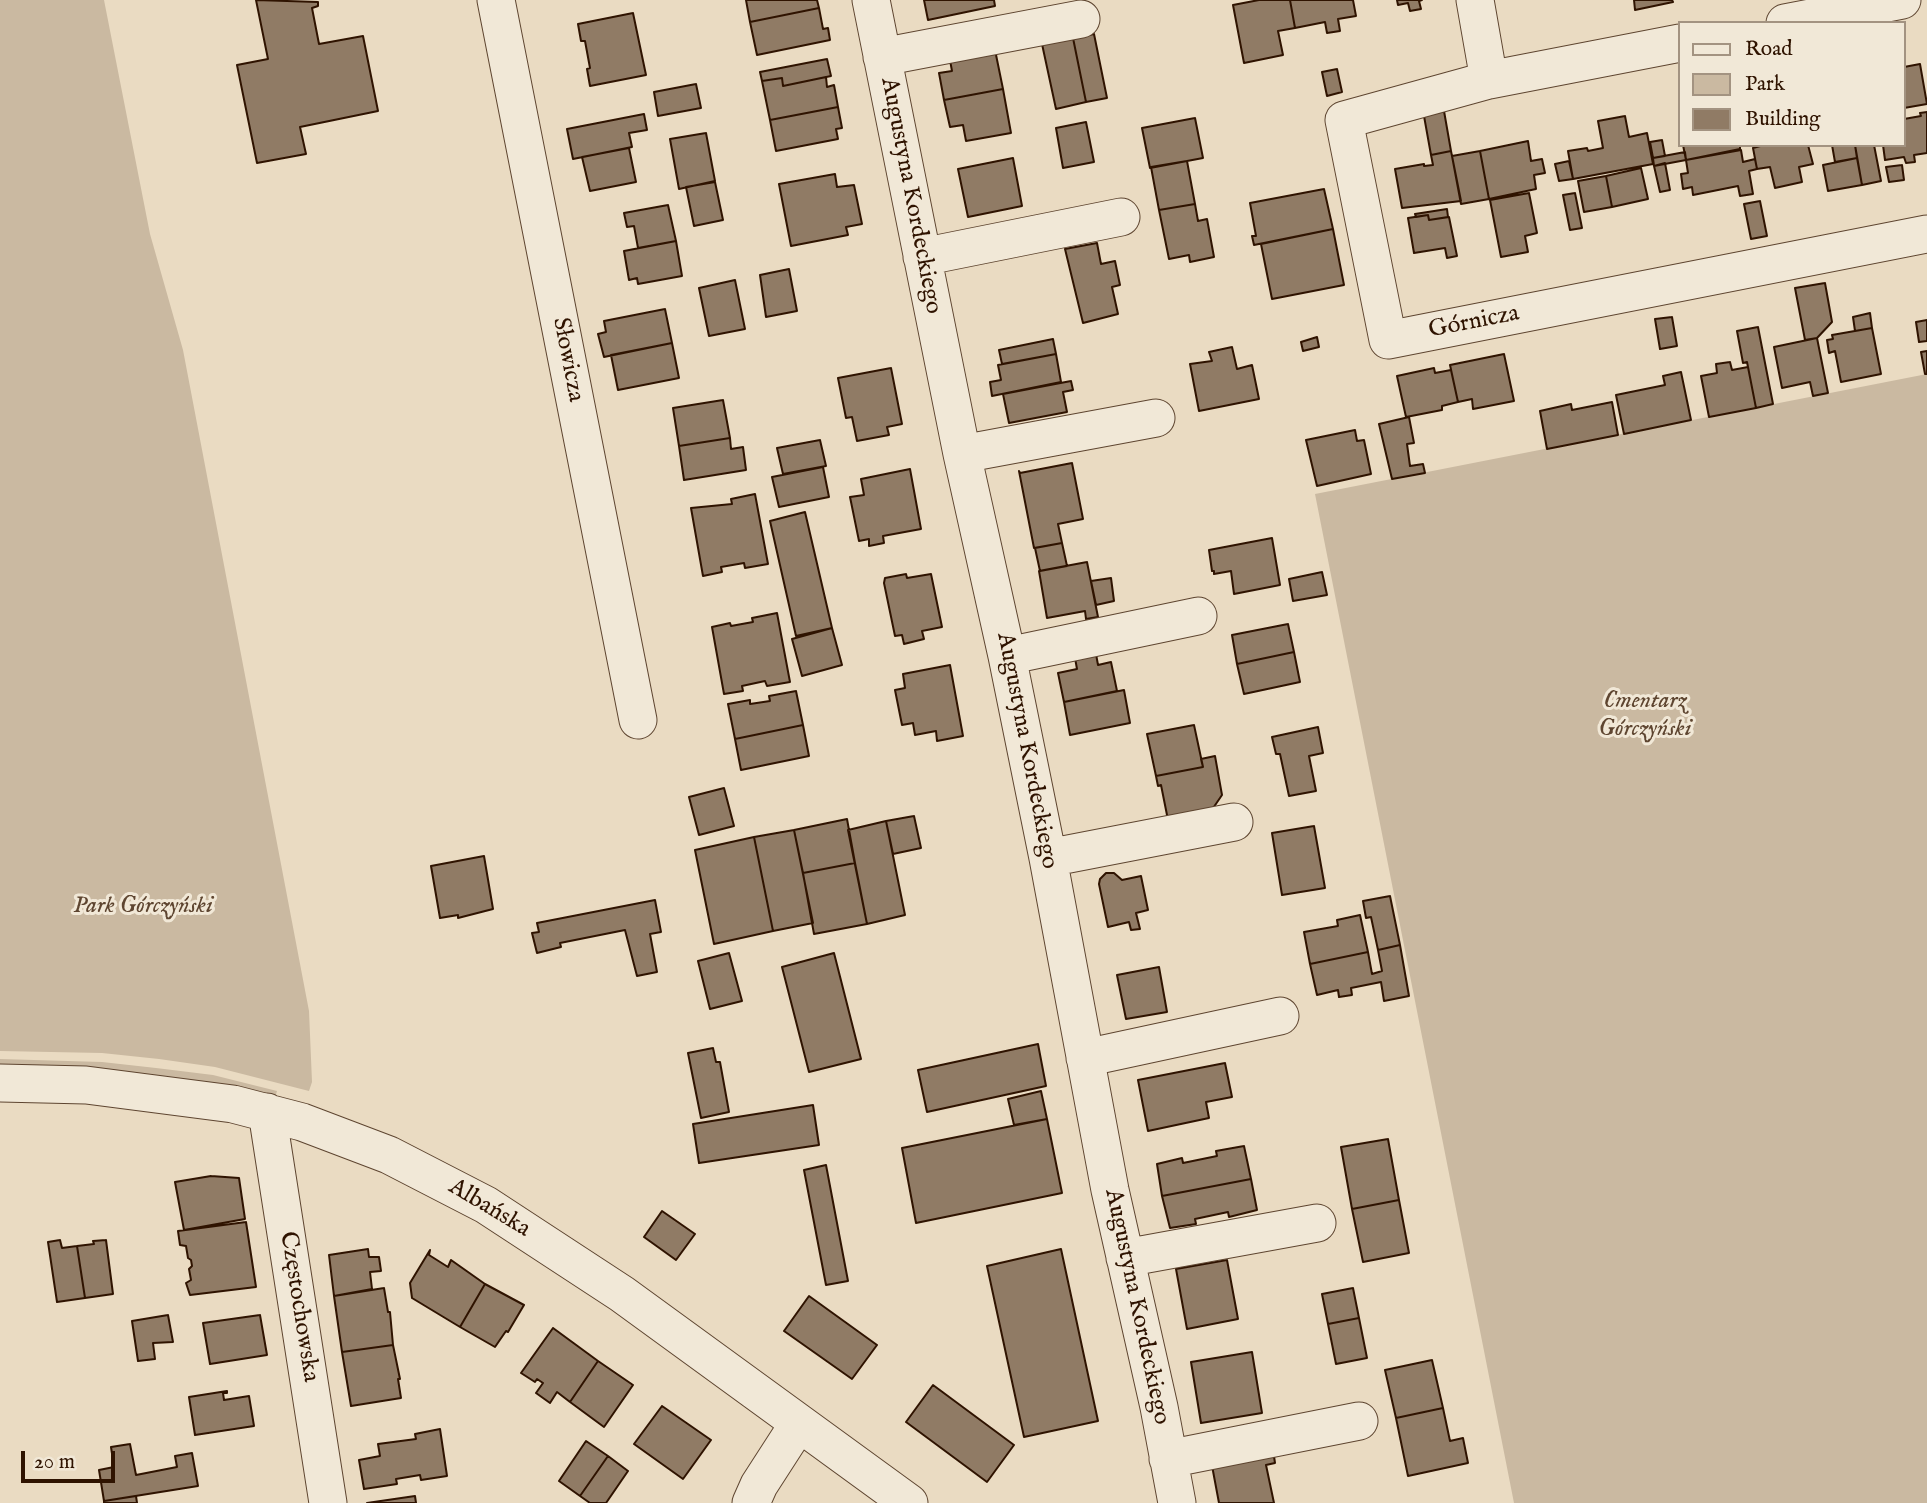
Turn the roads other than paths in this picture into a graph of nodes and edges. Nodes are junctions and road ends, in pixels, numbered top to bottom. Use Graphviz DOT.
graph roads {
  1 [pos="496,0"];
  2 [pos="871,0"];
  3 [pos="1475,0"];
  4 [pos="1902,0"];
  5 [pos="1081,19"];
  6 [pos="1795,21"];
  7 [pos="1678,43"];
  8 [pos="882,57"];
  9 [pos="1489,80"];
  10 [pos="1121,217"];
  11 [pos="1927,234"];
  12 [pos="922,257"];
  13 [pos="1156,418"];
  14 [pos="962,453"];
  15 [pos="1198,616"];
  16 [pos="1007,656"];
  17 [pos="638,720"];
  18 [pos="1234,822"];
  19 [pos="1048,858"];
  20 [pos="1280,1016"];
  21 [pos="1085,1058"];
  22 [pos="0,1083"];
  23 [pos="267,1112"];
  24 [pos="1317,1223"];
  25 [pos="1125,1258"];
  26 [pos="1359,1421"];
  27 [pos="799,1423"];
  28 [pos="1168,1459"];
  29 [pos="328,1503"];
  30 [pos="751,1503"];
  31 [pos="909,1503"];
  32 [pos="1177,1503"];
  1 -- 17 [label="street, Słowicza"];
  2 -- 8 [label="street, Augustyna Kordeckiego"];
  3 -- 9 [label="street"];
  4 -- 6 [label="street"];
  5 -- 8 [label="street"];
  7 -- 9 [label="street, Górnicza"];
  8 -- 12 [label="street, Augustyna Kordeckiego"];
  9 -- 11 [label="street, Górnicza"];
  10 -- 12 [label="street"];
  12 -- 14 [label="street, Augustyna Kordeckiego"];
  13 -- 14 [label="street"];
  14 -- 16 [label="street, Augustyna Kordeckiego"];
  15 -- 16 [label="street"];
  16 -- 19 [label="street, Augustyna Kordeckiego"];
  18 -- 19 [label="street"];
  19 -- 21 [label="street, Augustyna Kordeckiego"];
  20 -- 21 [label="street"];
  21 -- 25 [label="street, Augustyna Kordeckiego"];
  22 -- 23 [label="street, Albańska"];
  23 -- 27 [label="street, Albańska"];
  23 -- 29 [label="street, Częstochowska"];
  24 -- 25 [label="street"];
  25 -- 28 [label="street, Augustyna Kordeckiego"];
  26 -- 28 [label="street"];
  27 -- 30 [label="street"];
  27 -- 31 [label="street, Albańska"];
  28 -- 32 [label="street, Augustyna Kordeckiego"];
}
